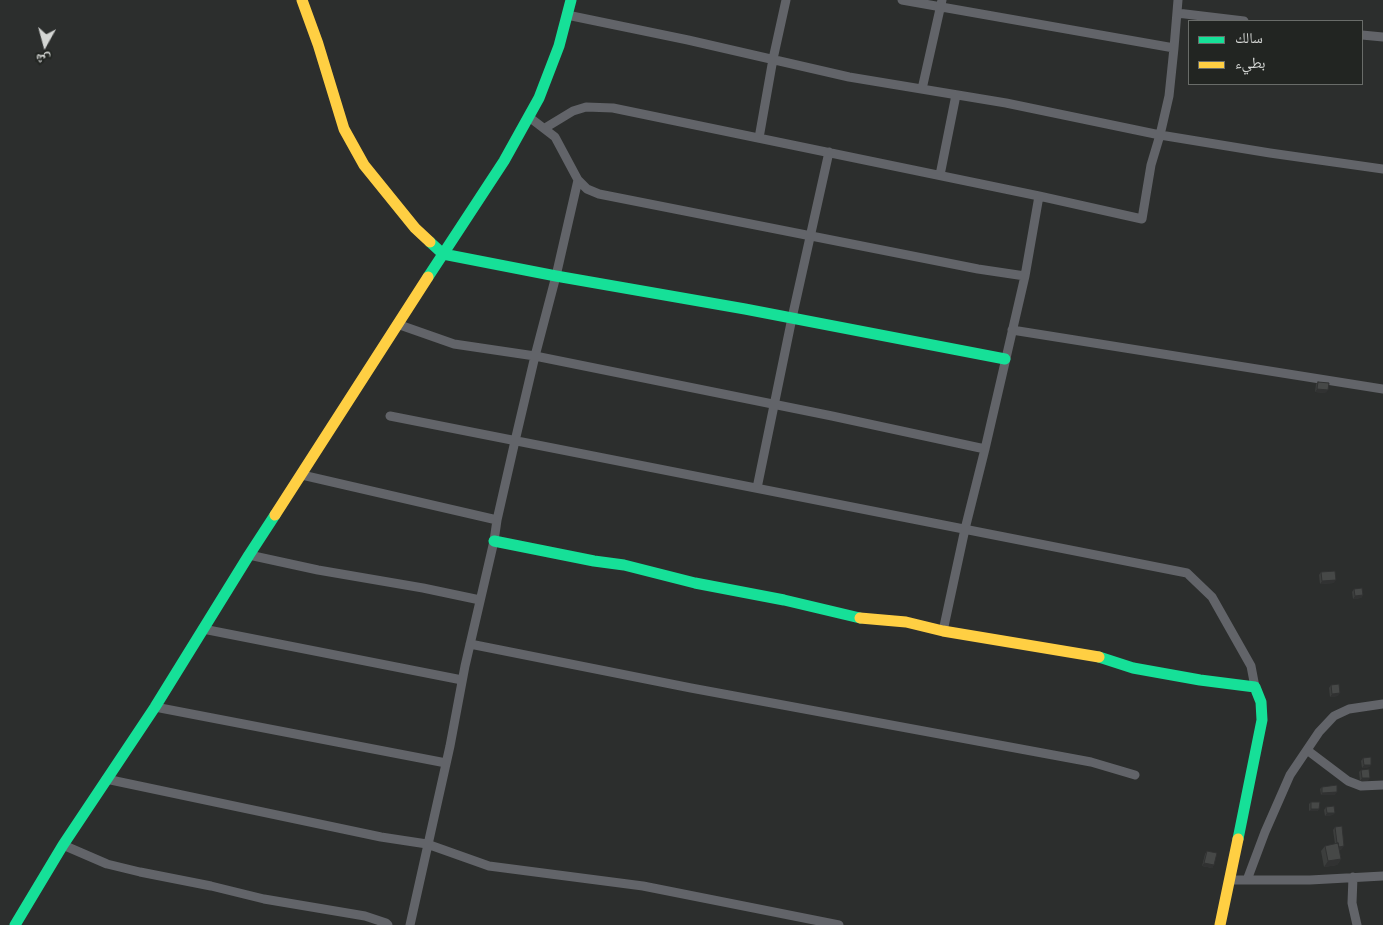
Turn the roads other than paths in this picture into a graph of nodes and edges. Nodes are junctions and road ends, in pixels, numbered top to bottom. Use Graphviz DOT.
graph roads {
  1 [pos="302,0"];
  2 [pos="571,0"];
  3 [pos="786,0"];
  4 [pos="902,0"];
  5 [pos="1178,0"];
  6 [pos="941,4"];
  7 [pos="1177,13"];
  8 [pos="567,15"];
  9 [pos="1236,20"];
  10 [pos="1363,35"];
  11 [pos="1383,38"];
  12 [pos="1174,48"];
  13 [pos="773,59"];
  14 [pos="922,89"];
  15 [pos="956,95"];
  16 [pos="529,117"];
  17 [pos="545,128"];
  18 [pos="1160,134"];
  19 [pos="759,138"];
  20 [pos="829,152"];
  21 [pos="1383,170"];
  22 [pos="940,175"];
  23 [pos="578,180"];
  24 [pos="1039,196"];
  25 [pos="810,236"];
  26 [pos="443,254"];
  27 [pos="556,276"];
  28 [pos="1025,276"];
  29 [pos="792,318"];
  30 [pos="397,324"];
  31 [pos="1012,330"];
  32 [pos="535,356"];
  33 [pos="1005,359"];
  34 [pos="1383,389"];
  35 [pos="774,405"];
  36 [pos="390,416"];
  37 [pos="515,441"];
  38 [pos="985,449"];
  39 [pos="302,475"];
  40 [pos="757,488"];
  41 [pos="497,520"];
  42 [pos="965,529"];
  43 [pos="494,541"];
  44 [pos="249,555"];
  45 [pos="480,600"];
  46 [pos="203,629"];
  47 [pos="943,631"];
  48 [pos="470,644"];
  49 [pos="462,680"];
  50 [pos="1255,687"];
  51 [pos="1383,704"];
  52 [pos="155,707"];
  53 [pos="1307,750"];
  54 [pos="446,763"];
  55 [pos="1135,774"];
  56 [pos="106,778"];
  57 [pos="1383,785"];
  58 [pos="427,844"];
  59 [pos="63,845"];
  60 [pos="1383,876"];
  61 [pos="1353,878"];
  62 [pos="1230,880"];
  63 [pos="1247,880"];
  64 [pos="14,925"];
  65 [pos="388,925"];
  66 [pos="410,925"];
  67 [pos="839,925"];
  68 [pos="1220,925"];
  69 [pos="1357,925"];
  1 -- 26 [label="street"];
  2 -- 8 [label="street"];
  3 -- 13 [label="street"];
  4 -- 6 [label="street"];
  5 -- 7 [label="street"];
  6 -- 12 [label="street"];
  6 -- 14 [label="street"];
  7 -- 9 [label="street"];
  7 -- 12 [label="street"];
  8 -- 13 [label="street"];
  8 -- 16 [label="street"];
  10 -- 11 [label="street"];
  12 -- 18 [label="street"];
  13 -- 14 [label="street"];
  13 -- 19 [label="street"];
  14 -- 15 [label="street"];
  15 -- 18 [label="street"];
  15 -- 22 [label="street"];
  16 -- 17 [label="street"];
  16 -- 26 [label="street"];
  17 -- 19 [label="street"];
  17 -- 23 [label="street"];
  18 -- 21 [label="street"];
  18 -- 24 [label="street"];
  19 -- 20 [label="street"];
  20 -- 22 [label="street"];
  20 -- 25 [label="street"];
  22 -- 24 [label="street"];
  23 -- 25 [label="street"];
  23 -- 27 [label="street"];
  24 -- 28 [label="street"];
  25 -- 28 [label="street"];
  25 -- 29 [label="street"];
  26 -- 27 [label="street"];
  26 -- 30 [label="street"];
  27 -- 29 [label="street"];
  27 -- 32 [label="street"];
  28 -- 31 [label="street"];
  29 -- 33 [label="street"];
  29 -- 35 [label="street"];
  30 -- 32 [label="street"];
  30 -- 39 [label="street"];
  31 -- 33 [label="street"];
  31 -- 34 [label="street"];
  32 -- 35 [label="street"];
  32 -- 37 [label="street"];
  33 -- 38 [label="street"];
  35 -- 38 [label="street"];
  35 -- 40 [label="street"];
  36 -- 37 [label="street"];
  37 -- 40 [label="street"];
  37 -- 41 [label="street"];
  38 -- 42 [label="street"];
  39 -- 41 [label="street"];
  39 -- 44 [label="street"];
  40 -- 42 [label="street"];
  41 -- 43 [label="street"];
  42 -- 47 [label="street"];
  42 -- 50 [label="street"];
  43 -- 45 [label="street"];
  43 -- 47 [label="street"];
  44 -- 45 [label="street"];
  44 -- 46 [label="street"];
  45 -- 48 [label="street"];
  46 -- 49 [label="street"];
  46 -- 52 [label="street"];
  47 -- 50 [label="street"];
  48 -- 49 [label="street"];
  48 -- 55 [label="street"];
  49 -- 54 [label="street"];
  50 -- 62 [label="street"];
  51 -- 53 [label="street"];
  52 -- 54 [label="street"];
  52 -- 56 [label="street"];
  53 -- 57 [label="street"];
  53 -- 63 [label="street"];
  54 -- 58 [label="street"];
  56 -- 58 [label="street"];
  56 -- 59 [label="street"];
  58 -- 66 [label="street"];
  58 -- 67 [label="street"];
  59 -- 64 [label="street"];
  59 -- 65 [label="street"];
  60 -- 61 [label="street"];
  61 -- 63 [label="street"];
  61 -- 69 [label="street"];
  62 -- 63 [label="street"];
  62 -- 68 [label="street"];
}
